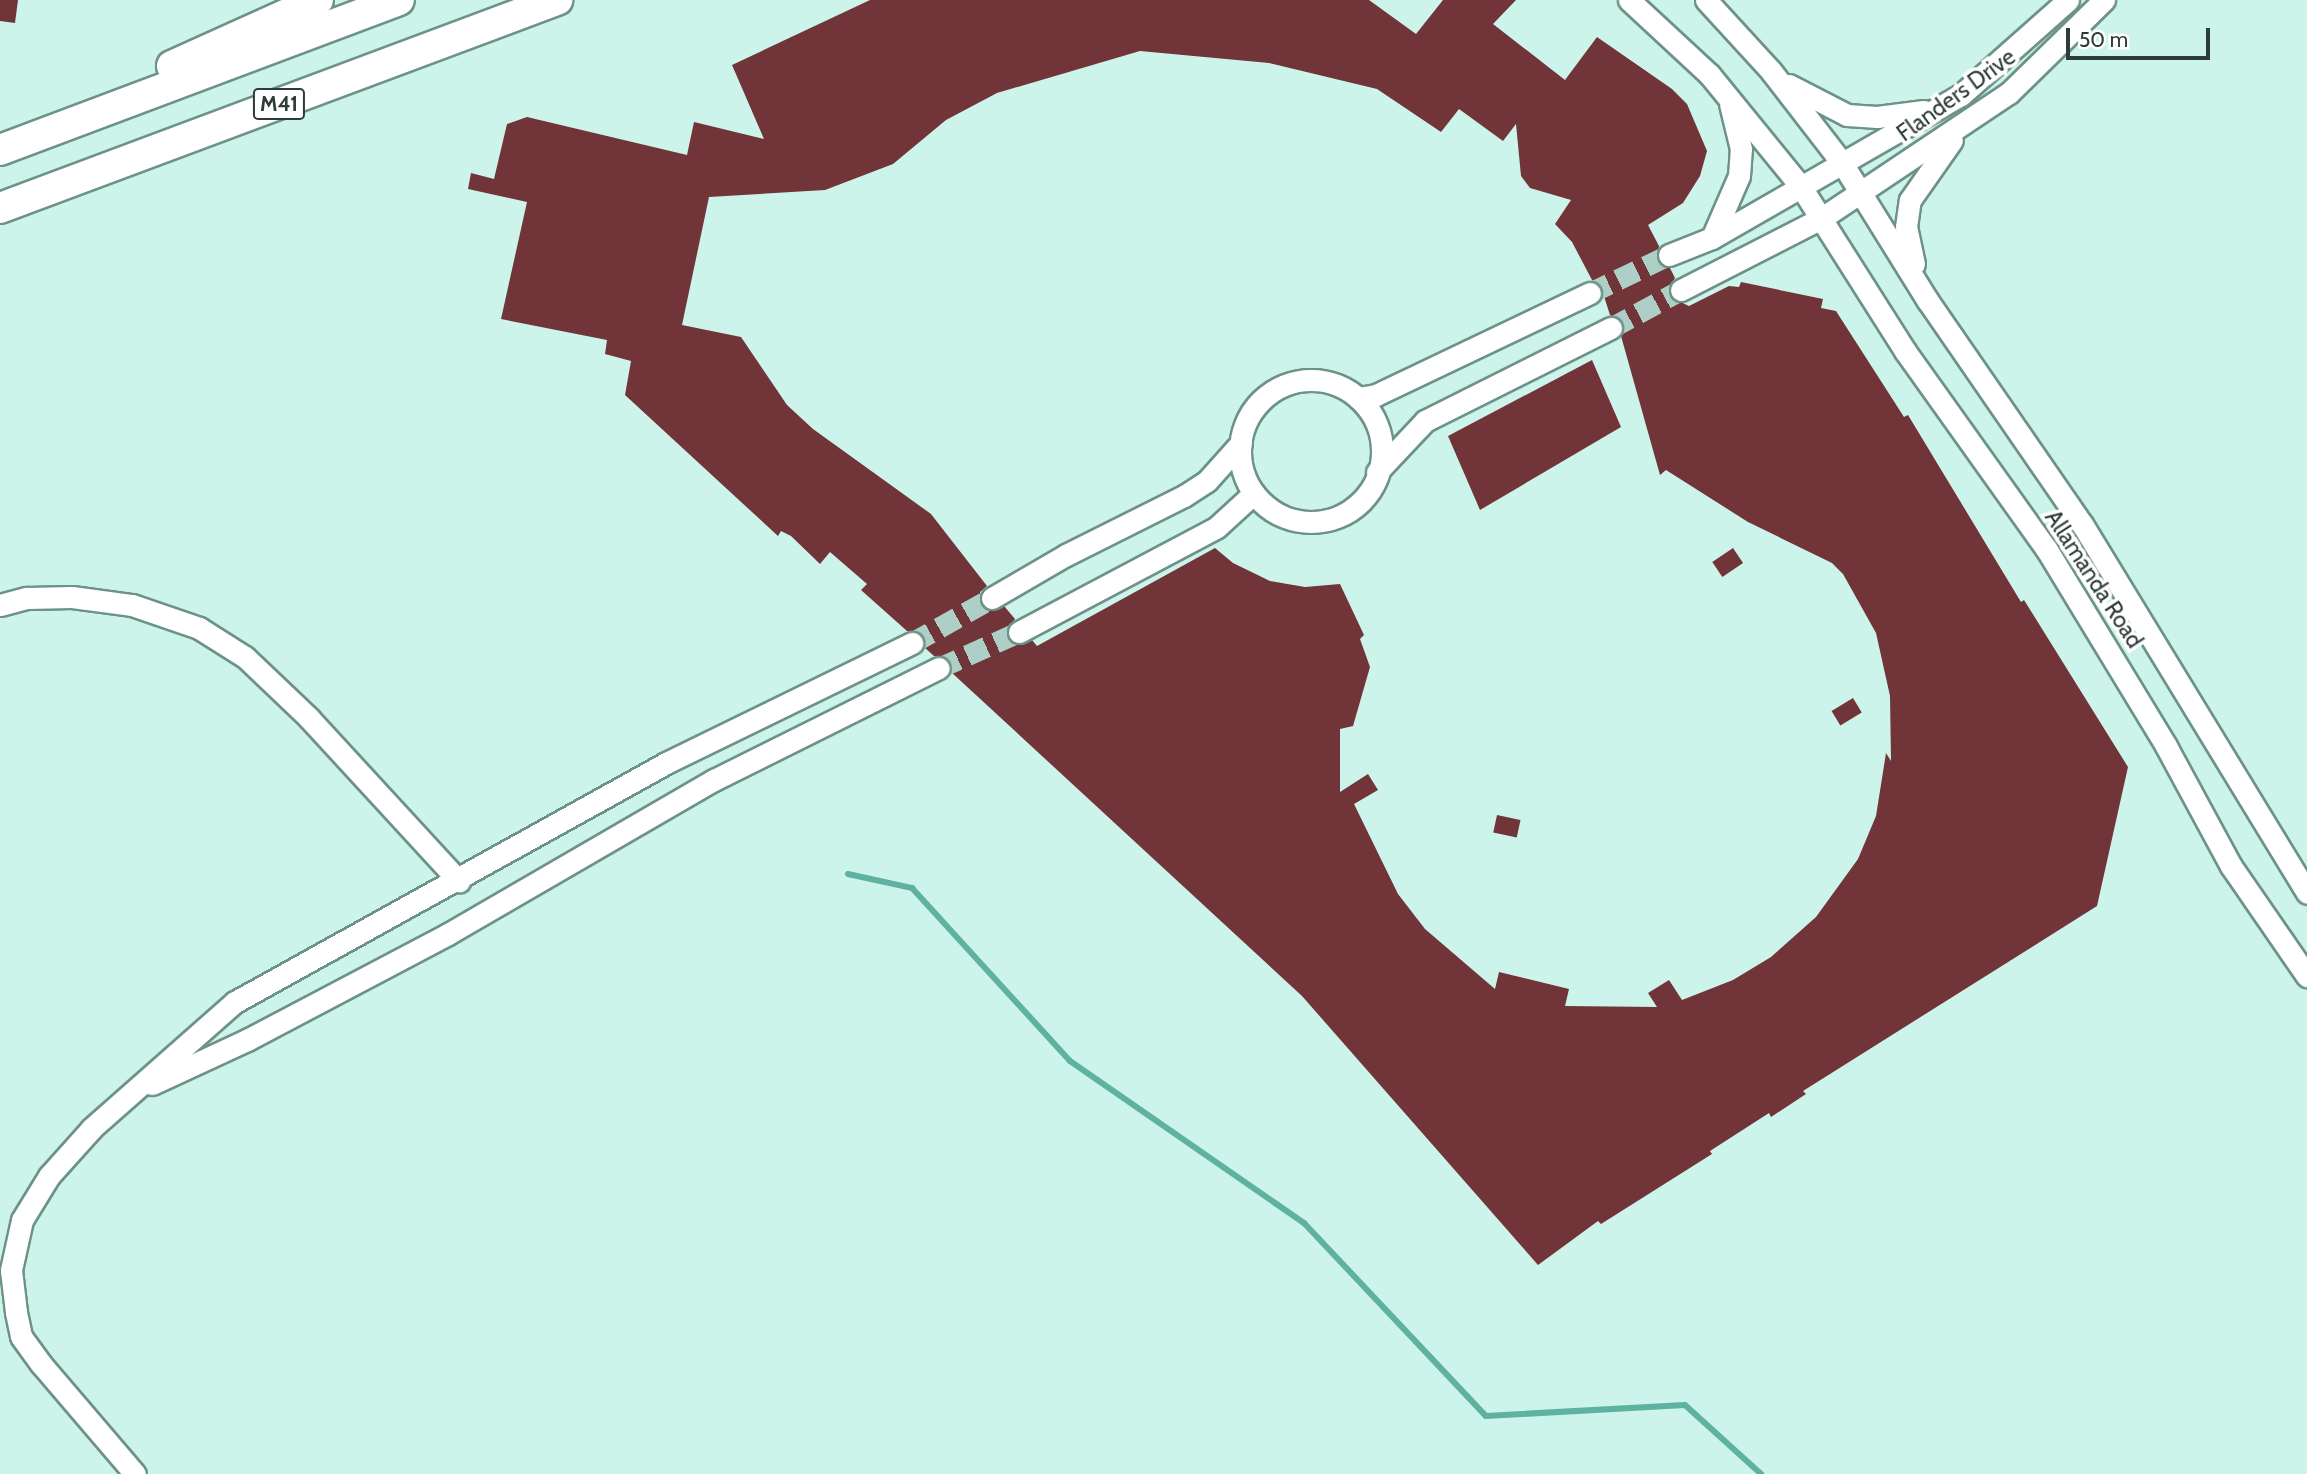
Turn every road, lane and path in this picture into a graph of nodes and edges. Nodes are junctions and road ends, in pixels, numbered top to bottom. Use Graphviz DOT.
graph roads {
  1 [pos="318,0"];
  2 [pos="399,0"];
  3 [pos="557,0"];
  4 [pos="1629,0"];
  5 [pos="1706,0"];
  6 [pos="2068,0"];
  7 [pos="2104,0"];
  8 [pos="1771,71"];
  9 [pos="1728,99"];
  10 [pos="1939,108"];
  11 [pos="105,111"];
  12 [pos="1969,120"];
  13 [pos="0,150"];
  14 [pos="1842,163"];
  15 [pos="1801,187"];
  16 [pos="1862,194"];
  17 [pos="0,208"];
  18 [pos="1822,218"];
  19 [pos="1712,238"];
  20 [pos="1669,255"];
  21 [pos="1681,290"];
  22 [pos="1590,293"];
  23 [pos="1928,301"];
  24 [pos="1611,328"];
  25 [pos="1358,397"];
  26 [pos="1241,443"];
  27 [pos="1377,472"];
  28 [pos="1254,493"];
  29 [pos="992,598"];
  30 [pos="0,605"];
  31 [pos="1019,632"];
  32 [pos="912,643"];
  33 [pos="939,668"];
  34 [pos="458,881"];
  35 [pos="2307,893"];
  36 [pos="2307,976"];
  37 [pos="134,1093"];
  38 [pos="130,1466"];
  39 [pos="146,1474"];
  1 -- 11 [label="highway"];
  2 -- 11 [label="highway, M41"];
  3 -- 17 [label="highway, M41"];
  4 -- 9 [label="street"];
  5 -- 8 [label="street"];
  6 -- 10 [label="street, Flanders Drive"];
  7 -- 12 [label="street, Flanders Drive"];
  8 -- 10 [label="street"];
  8 -- 14 [label="street"];
  9 -- 15 [label="street"];
  9 -- 19 [label="street"];
  10 -- 14 [label="street, Flanders Drive"];
  11 -- 13 [label="highway, M41"];
  12 -- 16 [label="street, Flanders Drive"];
  12 -- 23 [label="street"];
  14 -- 15 [label="street, Flanders Drive"];
  14 -- 16 [label="street"];
  15 -- 18 [label="street"];
  15 -- 19 [label="street, Flanders Drive"];
  16 -- 18 [label="street, Flanders Drive"];
  16 -- 23 [label="street, Allamanda Road"];
  18 -- 21 [label="street, Flanders Drive"];
  18 -- 36 [label="street, Allamanda Road"];
  19 -- 20 [label="street, Flanders Drive"];
  22 -- 25 [label="street"];
  23 -- 35 [label="street, Allamanda Road"];
  24 -- 27 [label="street"];
  25 -- 26 [label="street"];
  25 -- 27 [label="street"];
  26 -- 28 [label="street"];
  26 -- 29 [label="street"];
  27 -- 28 [label="street"];
  28 -- 31 [label="street"];
  30 -- 34 [label="street"];
  32 -- 34 [label="street"];
  33 -- 37 [label="street"];
  34 -- 37 [label="street"];
  37 -- 38 [label="street"];
  38 -- 39 [label="street"];
}
